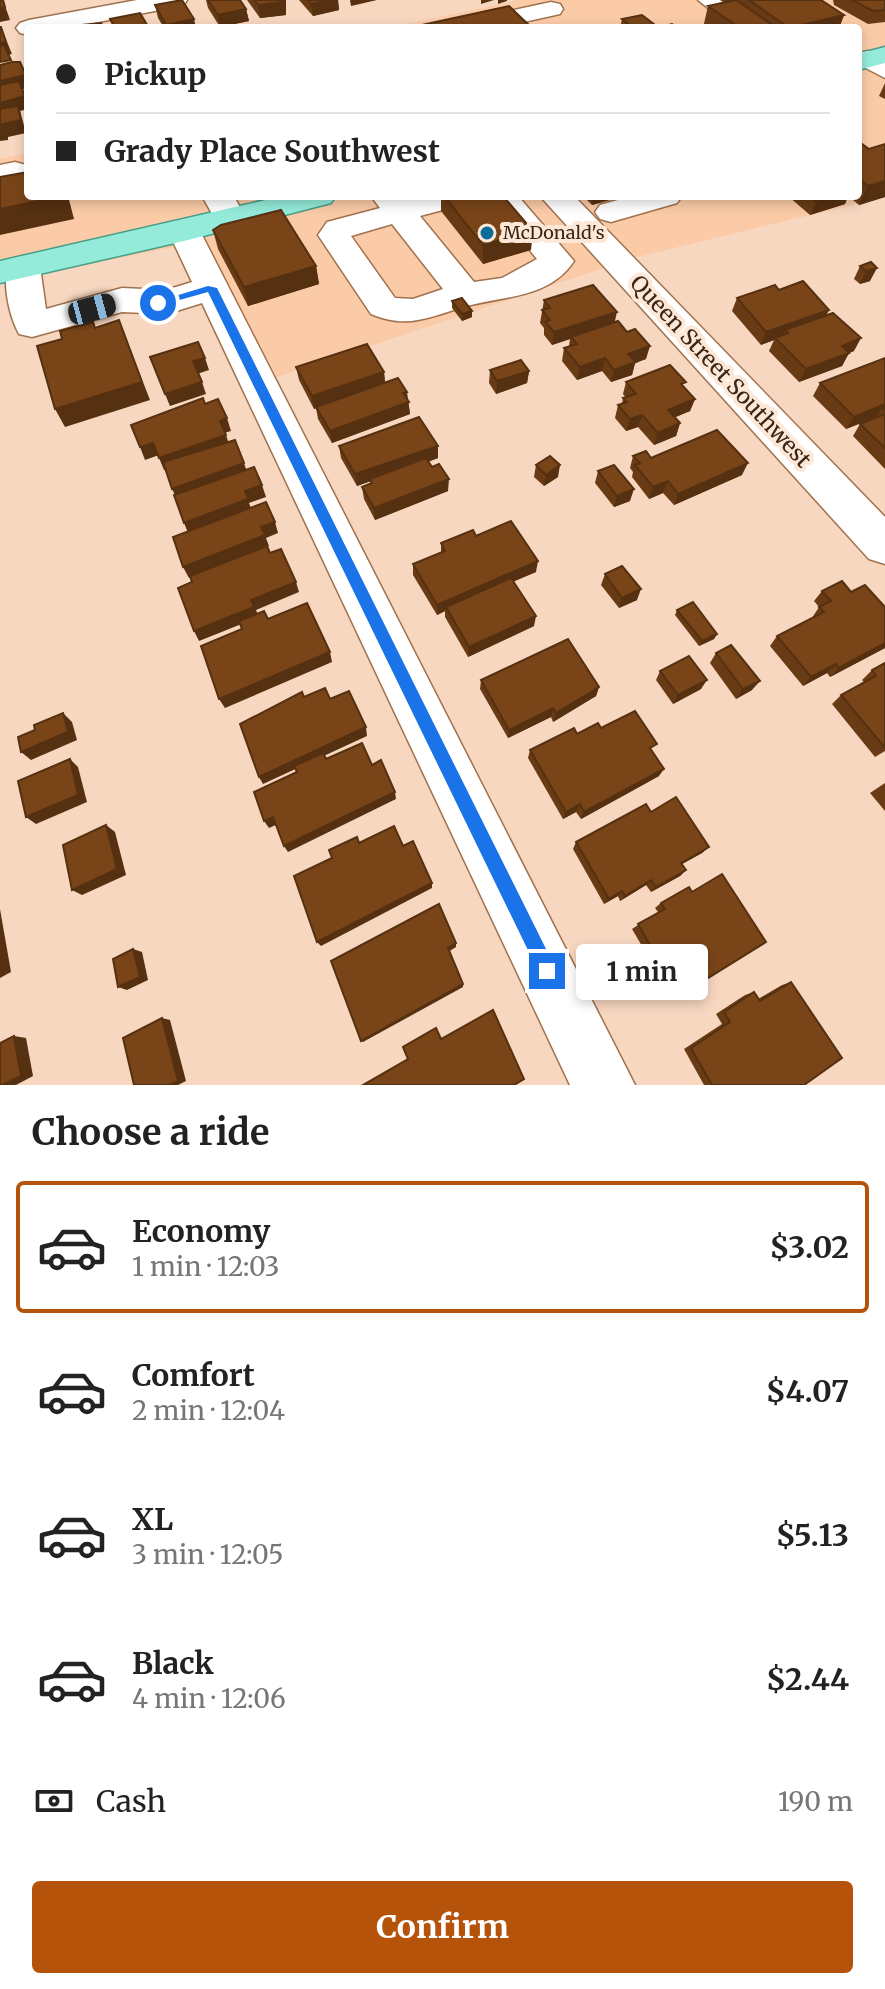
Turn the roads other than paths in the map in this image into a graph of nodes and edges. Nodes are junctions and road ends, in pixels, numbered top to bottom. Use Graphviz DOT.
graph roads {
  1 [pos="175,0"];
  2 [pos="710,0"];
  3 [pos="546,4"];
  4 [pos="49,24"];
  5 [pos="491,24"];
  6 [pos="569,24"];
  7 [pos="743,24"];
  8 [pos="24,29"];
  9 [pos="0,33"];
  10 [pos="288,200"];
  11 [pos="426,200"];
  12 [pos="504,200"];
  13 [pos="560,200"];
  14 [pos="393,204"];
  15 [pos="224,208"];
  16 [pos="184,231"];
  17 [pos="609,252"];
  18 [pos="557,261"];
  19 [pos="12,269"];
  20 [pos="211,288"];
  21 [pos="465,294"];
  22 [pos="885,546"];
  23 [pos="603,1085"];
  1 -- 4 [label="street"];
  2 -- 7 [label="street"];
  3 -- 5 [label="street"];
  3 -- 6 [label="street"];
  8 -- 9 [label="street"];
  10 -- 15 [label="main road"];
  11 -- 14 [label="street"];
  12 -- 18 [label="street"];
  13 -- 17 [label="street, Queen Street Southwest"];
  14 -- 21 [label="street"];
  14 -- 21 [label="street"];
  15 -- 16 [label="main road"];
  16 -- 19 [label="main road"];
  16 -- 20 [label="street"];
  17 -- 18 [label="street"];
  17 -- 22 [label="street, Queen Street Southwest"];
  18 -- 21 [label="street"];
  19 -- 20 [label="street"];
  20 -- 23 [label="street"];
}
